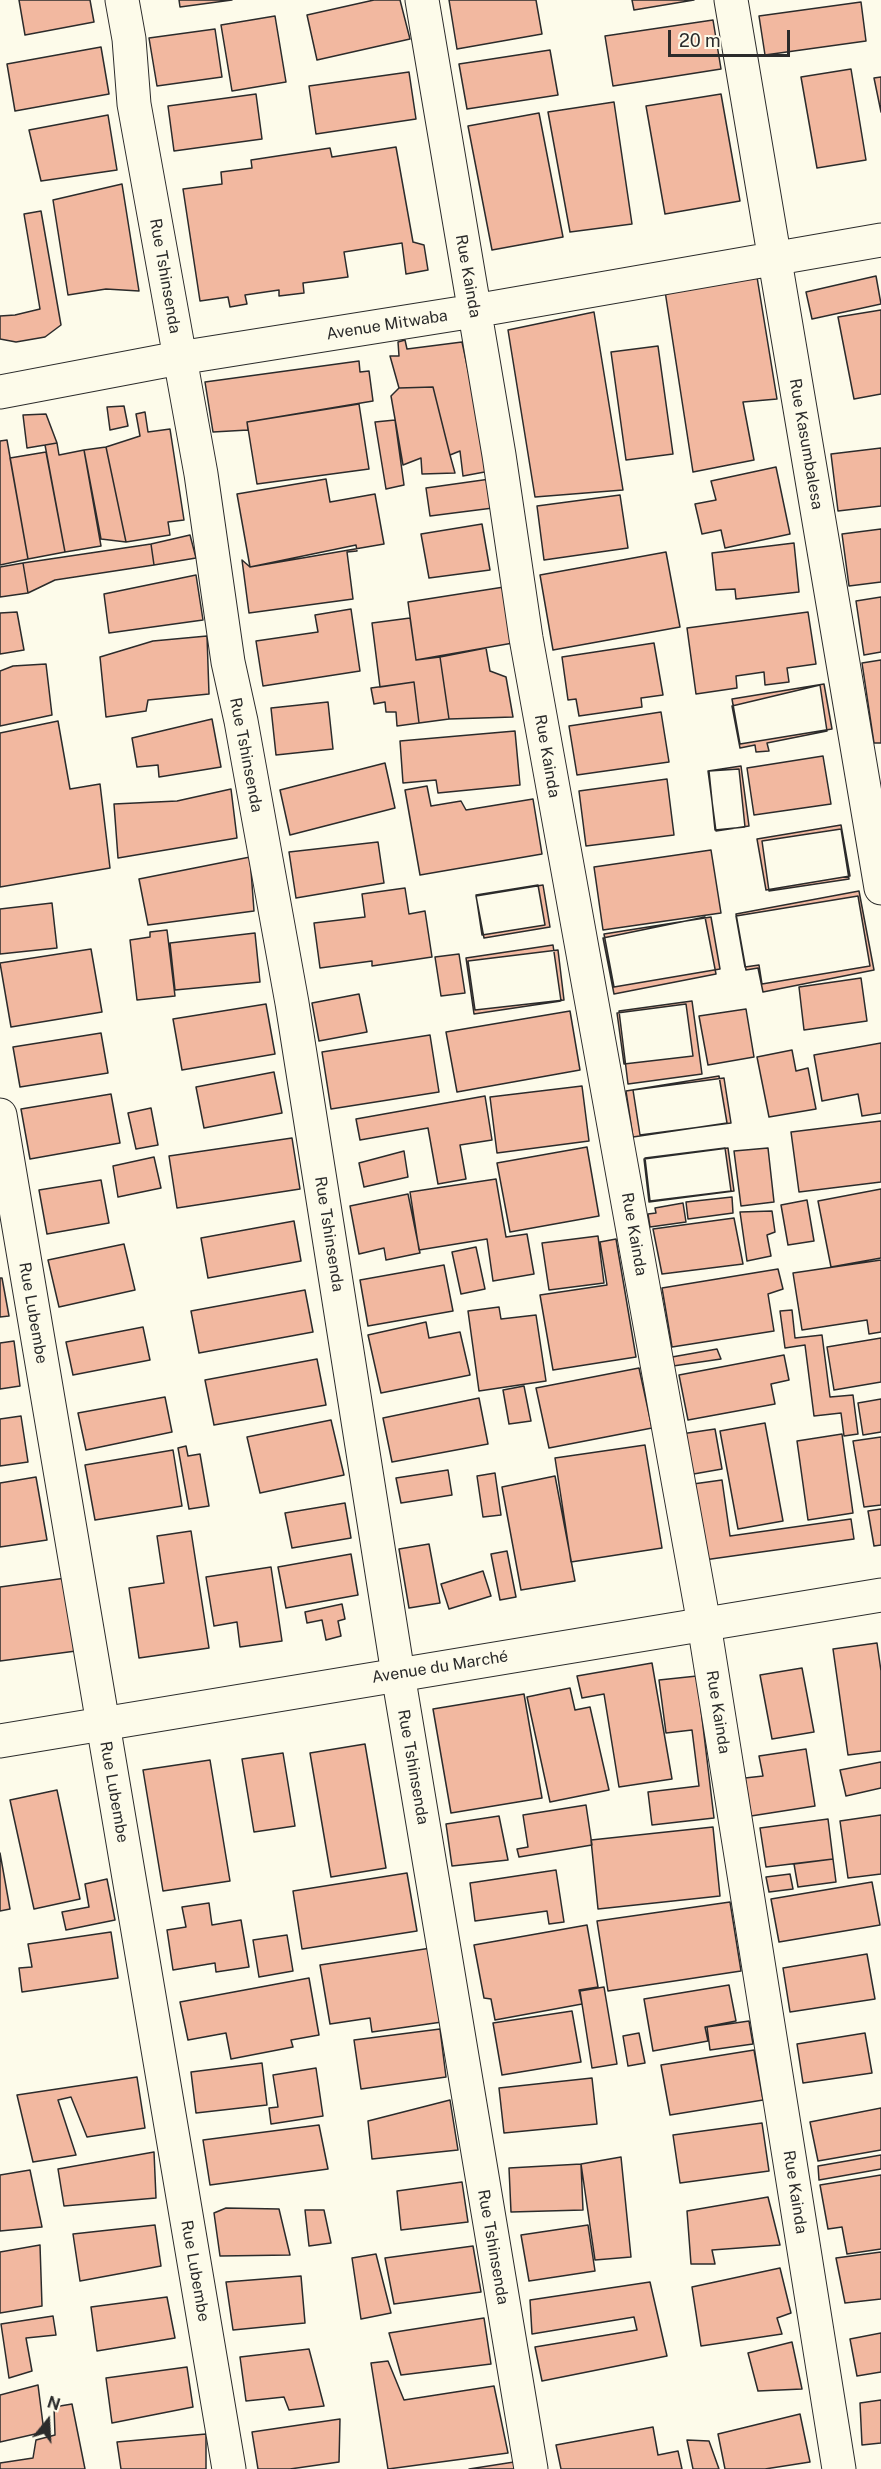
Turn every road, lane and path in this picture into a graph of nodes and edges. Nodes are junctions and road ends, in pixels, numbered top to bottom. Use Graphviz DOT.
graph roads {
  1 [pos="122,0"];
  2 [pos="422,0"];
  3 [pos="731,0"];
  4 [pos="881,240"];
  5 [pos="774,258"];
  6 [pos="474,311"];
  7 [pos="179,358"];
  8 [pos="0,392"];
  9 [pos="881,888"];
  10 [pos="0,1115"];
  11 [pos="881,1595"];
  12 [pos="704,1624"];
  13 [pos="398,1674"];
  14 [pos="102,1724"];
  15 [pos="0,1741"];
  16 [pos="229,2469"];
  17 [pos="531,2469"];
  18 [pos="839,2469"];
  1 -- 7 [label="street, Rue Tshinsenda"];
  2 -- 6 [label="street, Rue Kainda"];
  3 -- 5 [label="street, Rue Kasumbalesa"];
  4 -- 5 [label="street, Avenue Mitwaba"];
  5 -- 6 [label="street, Avenue Mitwaba"];
  5 -- 9 [label="street, Rue Kasumbalesa"];
  6 -- 7 [label="street, Avenue Mitwaba"];
  6 -- 12 [label="street, Rue Kainda"];
  7 -- 8 [label="street, Avenue Mitwaba"];
  7 -- 13 [label="street, Rue Tshinsenda"];
  10 -- 14 [label="street, Rue Lubembe"];
  11 -- 12 [label="street, Avenue du Marché"];
  12 -- 13 [label="street, Avenue du Marché"];
  12 -- 18 [label="street, Rue Kainda"];
  13 -- 14 [label="street, Avenue du Marché"];
  13 -- 17 [label="street, Rue Tshinsenda"];
  14 -- 15 [label="street, Avenue du Marché"];
  14 -- 16 [label="street, Rue Lubembe"];
}
